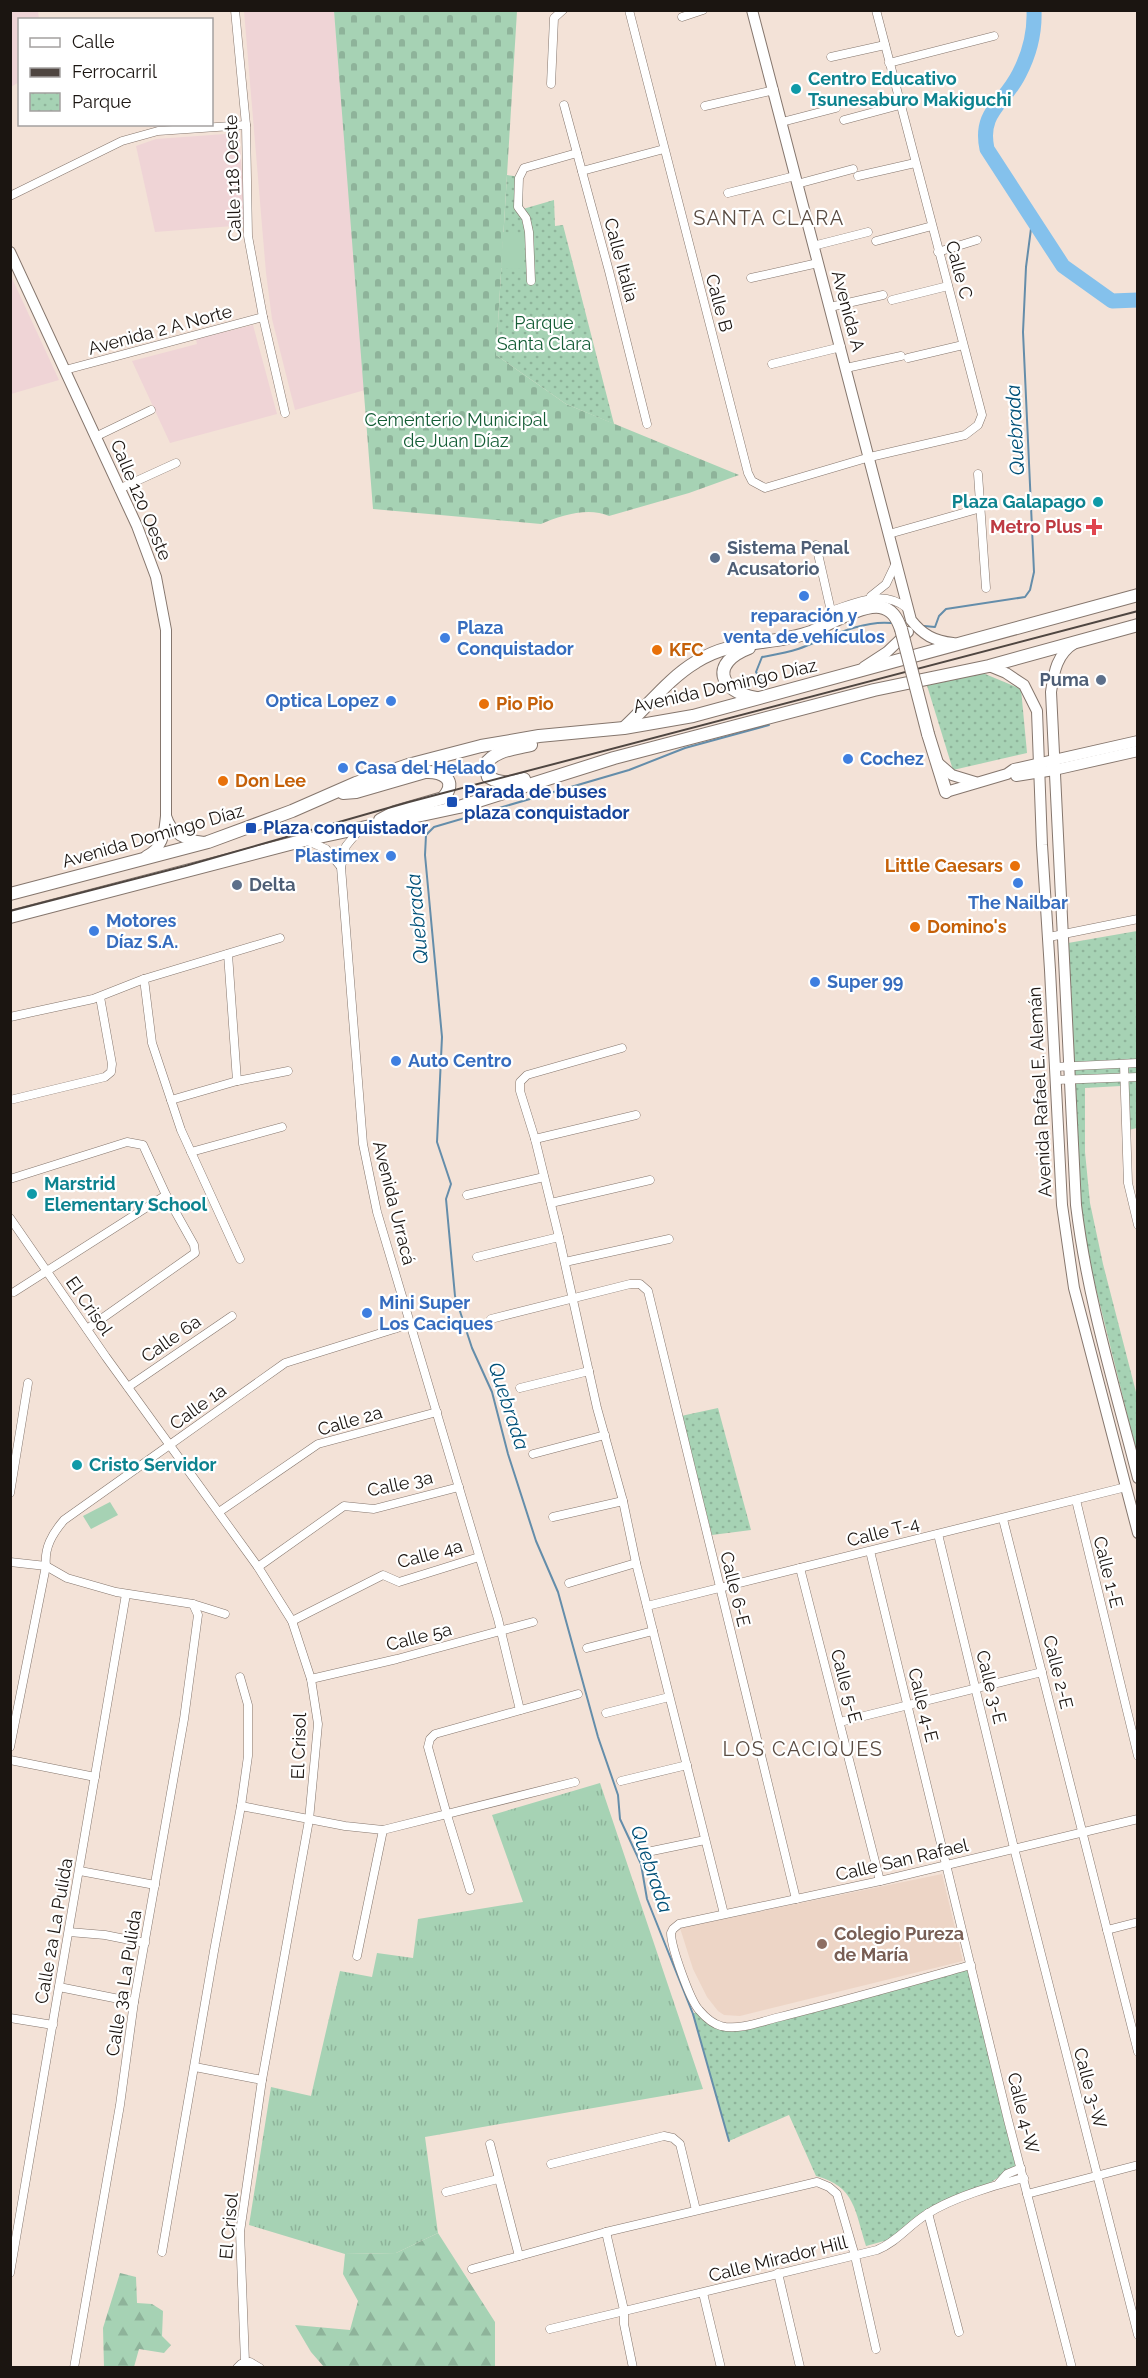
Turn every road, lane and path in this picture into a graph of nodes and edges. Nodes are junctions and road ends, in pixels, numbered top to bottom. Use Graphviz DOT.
graph roads {
  1 [pos="235,10"];
  2 [pos="563,10"];
  3 [pos="630,10"];
  4 [pos="704,10"];
  5 [pos="876,10"];
  6 [pos="752,11"];
  7 [pos="682,16"];
  8 [pos="994,36"];
  9 [pos="885,45"];
  10 [pos="831,57"];
  11 [pos="889,63"];
  12 [pos="551,84"];
  13 [pos="774,90"];
  14 [pos="564,105"];
  15 [pos="900,105"];
  16 [pos="705,106"];
  17 [pos="836,108"];
  18 [pos="844,120"];
  19 [pos="782,122"];
  20 [pos="246,125"];
  21 [pos="664,149"];
  22 [pos="578,153"];
  23 [pos="915,163"];
  24 [pos="853,169"];
  25 [pos="582,171"];
  26 [pos="858,176"];
  27 [pos="796,180"];
  28 [pos="728,193"];
  29 [pos="10,196"];
  30 [pos="932,226"];
  31 [pos="868,232"];
  32 [pos="977,240"];
  33 [pos="876,241"];
  34 [pos="813,246"];
  35 [pos="10,252"];
  36 [pos="938,252"];
  37 [pos="818,262"];
  38 [pos="751,278"];
  39 [pos="531,281"];
  40 [pos="948,286"];
  41 [pos="883,295"];
  42 [pos="892,300"];
  43 [pos="830,308"];
  44 [pos="263,317"];
  45 [pos="963,345"];
  46 [pos="840,347"];
  47 [pos="772,364"];
  48 [pos="846,368"];
  49 [pos="64,370"];
  50 [pos="151,410"];
  51 [pos="285,413"];
  52 [pos="647,424"];
  53 [pos="95,436"];
  54 [pos="870,458"];
  55 [pos="176,463"];
  56 [pos="978,474"];
  57 [pos="119,489"];
  58 [pos="981,508"];
  59 [pos="889,534"];
  60 [pos="816,545"];
  61 [pos="896,562"];
  62 [pos="986,588"];
  63 [pos="1137,595"];
  64 [pos="867,599"];
  65 [pos="907,619"];
  66 [pos="1137,625"];
  67 [pos="767,641"];
  68 [pos="1078,641"];
  69 [pos="953,643"];
  70 [pos="988,666"];
  71 [pos="859,671"];
  72 [pos="761,699"];
  73 [pos="624,728"];
  74 [pos="606,730"];
  75 [pos="1137,741"];
  76 [pos="1137,751"];
  77 [pos="614,758"];
  78 [pos="936,761"];
  79 [pos="1054,764"];
  80 [pos="1039,767"];
  81 [pos="1011,775"];
  82 [pos="975,782"];
  83 [pos="946,792"];
  84 [pos="330,794"];
  85 [pos="1040,799"];
  86 [pos="166,816"];
  87 [pos="360,829"];
  88 [pos="305,840"];
  89 [pos="208,842"];
  90 [pos="130,862"];
  91 [pos="340,867"];
  92 [pos="10,894"];
  93 [pos="10,917"];
  94 [pos="1137,919"];
  95 [pos="1063,935"];
  96 [pos="1048,937"];
  97 [pos="280,938"];
  98 [pos="228,954"];
  99 [pos="144,979"];
  100 [pos="100,997"];
  101 [pos="10,1017"];
  102 [pos="622,1048"];
  103 [pos="1137,1063"];
  104 [pos="1124,1064"];
  105 [pos="1069,1066"];
  106 [pos="1055,1067"];
  107 [pos="288,1071"];
  108 [pos="1137,1077"];
  109 [pos="1125,1078"];
  110 [pos="1070,1079"];
  111 [pos="1056,1080"];
  112 [pos="237,1081"];
  113 [pos="10,1100"];
  114 [pos="171,1100"];
  115 [pos="636,1115"];
  116 [pos="282,1127"];
  117 [pos="534,1139"];
  118 [pos="191,1152"];
  119 [pos="544,1177"];
  120 [pos="10,1179"];
  121 [pos="650,1180"];
  122 [pos="166,1195"];
  123 [pos="467,1195"];
  124 [pos="551,1203"];
  125 [pos="10,1218"];
  126 [pos="1137,1225"];
  127 [pos="560,1237"];
  128 [pos="669,1239"];
  129 [pos="477,1257"];
  130 [pos="240,1259"];
  131 [pos="565,1262"];
  132 [pos="47,1273"];
  133 [pos="14,1292"];
  134 [pos="572,1298"];
  135 [pos="232,1316"];
  136 [pos="491,1319"];
  137 [pos="410,1324"];
  138 [pos="87,1329"];
  139 [pos="589,1371"];
  140 [pos="28,1383"];
  141 [pos="128,1387"];
  142 [pos="520,1388"];
  143 [pos="437,1412"];
  144 [pos="604,1435"];
  145 [pos="170,1446"];
  146 [pos="533,1454"];
  147 [pos="1137,1478"];
  148 [pos="459,1487"];
  149 [pos="1126,1487"];
  150 [pos="10,1493"];
  151 [pos="1076,1500"];
  152 [pos="623,1501"];
  153 [pos="219,1512"];
  154 [pos="553,1517"];
  155 [pos="1003,1519"];
  156 [pos="1137,1533"];
  157 [pos="938,1534"];
  158 [pos="870,1551"];
  159 [pos="479,1557"];
  160 [pos="10,1562"];
  161 [pos="636,1563"];
  162 [pos="46,1566"];
  163 [pos="258,1567"];
  164 [pos="800,1568"];
  165 [pos="568,1582"];
  166 [pos="719,1587"];
  167 [pos="126,1594"];
  168 [pos="193,1604"];
  169 [pos="646,1606"];
  170 [pos="225,1614"];
  171 [pos="292,1621"];
  172 [pos="533,1623"];
  173 [pos="501,1631"];
  174 [pos="653,1631"];
  175 [pos="587,1648"];
  176 [pos="1042,1672"];
  177 [pos="240,1677"];
  178 [pos="311,1679"];
  179 [pos="975,1688"];
  180 [pos="578,1694"];
  181 [pos="669,1697"];
  182 [pos="907,1705"];
  183 [pos="520,1710"];
  184 [pos="606,1713"];
  185 [pos="840,1722"];
  186 [pos="10,1747"];
  187 [pos="1137,1756"];
  188 [pos="10,1761"];
  189 [pos="687,1765"];
  190 [pos="95,1777"];
  191 [pos="621,1781"];
  192 [pos="575,1782"];
  193 [pos="242,1806"];
  194 [pos="447,1815"];
  195 [pos="1137,1819"];
  196 [pos="309,1820"];
  197 [pos="382,1830"];
  198 [pos="1083,1832"];
  199 [pos="705,1840"];
  200 [pos="1014,1848"];
  201 [pos="651,1851"];
  202 [pos="948,1866"];
  203 [pos="80,1871"];
  204 [pos="880,1881"];
  205 [pos="155,1885"];
  206 [pos="470,1890"];
  207 [pos="796,1899"];
  208 [pos="724,1914"];
  209 [pos="1137,1922"];
  210 [pos="1107,1930"];
  211 [pos="69,1932"];
  212 [pos="145,1943"];
  213 [pos="357,1956"];
  214 [pos="971,1965"];
  215 [pos="59,1987"];
  216 [pos="134,2002"];
  217 [pos="10,2018"];
  218 [pos="53,2025"];
  219 [pos="1137,2052"];
  220 [pos="195,2067"];
  221 [pos="262,2080"];
  222 [pos="490,2144"];
  223 [pos="550,2164"];
  224 [pos="1137,2165"];
  225 [pos="1021,2168"];
  226 [pos="1098,2176"];
  227 [pos="1024,2178"];
  228 [pos="498,2180"];
  229 [pos="999,2183"];
  230 [pos="446,2192"];
  231 [pos="1027,2194"];
  232 [pos="696,2210"];
  233 [pos="928,2213"];
  234 [pos="606,2232"];
  235 [pos="162,2252"];
  236 [pos="519,2256"];
  237 [pos="855,2256"];
  238 [pos="472,2269"];
  239 [pos="10,2272"];
  240 [pos="778,2273"];
  241 [pos="703,2293"];
  242 [pos="624,2310"];
  243 [pos="550,2329"];
  244 [pos="958,2332"];
  245 [pos="1137,2335"];
  246 [pos="876,2349"];
  247 [pos="245,2362"];
  248 [pos="74,2367"];
  249 [pos="237,2367"];
  250 [pos="260,2367"];
  251 [pos="633,2367"];
  252 [pos="721,2367"];
  253 [pos="800,2367"];
  254 [pos="1072,2367"];
  1 -- 20 [label="street, Calle 118 Oeste"];
  2 -- 12 [label="street"];
  3 -- 21 [label="street, Calle B"];
  4 -- 7 [label="street"];
  5 -- 9 [label="street, Calle C"];
  6 -- 13 [label="street, Avenida A"];
  8 -- 11 [label="street"];
  9 -- 10 [label="street"];
  9 -- 11 [label="street, Calle C"];
  11 -- 15 [label="street, Calle C"];
  13 -- 16 [label="street"];
  13 -- 19 [label="street, Avenida A"];
  14 -- 22 [label="street, Calle Italia"];
  15 -- 18 [label="street"];
  15 -- 23 [label="street, Calle C"];
  17 -- 19 [label="street"];
  19 -- 27 [label="street, Avenida A"];
  20 -- 29 [label="street"];
  20 -- 44 [label="street, Calle 118 Oeste"];
  21 -- 25 [label="street"];
  21 -- 54 [label="street, Calle B"];
  22 -- 25 [label="street, Calle Italia"];
  22 -- 39 [label="street"];
  23 -- 26 [label="street"];
  23 -- 30 [label="street, Calle C"];
  24 -- 27 [label="street"];
  25 -- 52 [label="street, Calle Italia"];
  27 -- 28 [label="street"];
  27 -- 34 [label="street, Avenida A"];
  30 -- 33 [label="street"];
  30 -- 36 [label="street, Calle C"];
  31 -- 34 [label="street"];
  32 -- 36 [label="street"];
  34 -- 37 [label="street, Avenida A"];
  35 -- 49 [label="street, Calle 120 Oeste"];
  36 -- 40 [label="street, Calle C"];
  37 -- 38 [label="street"];
  37 -- 43 [label="street, Avenida A"];
  40 -- 42 [label="street"];
  40 -- 45 [label="street, Calle C"];
  41 -- 43 [label="street"];
  43 -- 46 [label="street, Avenida A"];
  44 -- 49 [label="street, Avenida 2 A Norte"];
  44 -- 51 [label="street, Calle 118 Oeste"];
  45 -- 48 [label="street"];
  45 -- 54 [label="street, Calle C"];
  46 -- 47 [label="street"];
  46 -- 48 [label="street, Avenida A"];
  48 -- 54 [label="street, Avenida A"];
  49 -- 53 [label="street, Calle 120 Oeste"];
  50 -- 53 [label="street"];
  53 -- 57 [label="street, Calle 120 Oeste"];
  54 -- 59 [label="street, Avenida A"];
  55 -- 57 [label="street"];
  56 -- 58 [label="street"];
  57 -- 86 [label="street, Calle 120 Oeste"];
  58 -- 59 [label="street"];
  58 -- 62 [label="street"];
  59 -- 61 [label="street, Avenida A"];
  60 -- 64 [label="street"];
  61 -- 64 [label="street"];
  61 -- 65 [label="street, Avenida A"];
  63 -- 69 [label="main road, Avenida Domingo Díaz"];
  64 -- 65 [label="street"];
  65 -- 67 [label="main road"];
  65 -- 69 [label="street"];
  65 -- 71 [label="street"];
  65 -- 78 [label="main road, bridge"];
  66 -- 68 [label="main road"];
  67 -- 72 [label="main road"];
  67 -- 73 [label="main road"];
  68 -- 70 [label="main road"];
  68 -- 79 [label="street, Avenida Rafael E. Alemán"];
  69 -- 71 [label="main road, Avenida Domingo Díaz"];
  70 -- 77 [label="main road"];
  70 -- 80 [label="street, Avenida Rafael E. Alemán"];
  71 -- 72 [label="main road, Avenida Domingo Díaz"];
  72 -- 73 [label="main road, Avenida Domingo Díaz"];
  73 -- 74 [label="main road, Avenida Domingo Díaz"];
  74 -- 77 [label="main road"];
  74 -- 84 [label="main road, Avenida Domingo Díaz"];
  75 -- 79 [label="street"];
  76 -- 79 [label="street"];
  77 -- 87 [label="main road"];
  78 -- 82 [label="street"];
  78 -- 83 [label="main road"];
  79 -- 80 [label="street"];
  79 -- 95 [label="street, Avenida Rafael E. Alemán"];
  80 -- 81 [label="street"];
  80 -- 85 [label="street, Avenida Rafael E. Alemán"];
  81 -- 82 [label="street"];
  81 -- 85 [label="street"];
  82 -- 83 [label="street"];
  84 -- 87 [label="main road"];
  84 -- 89 [label="main road, Avenida Domingo Díaz"];
  85 -- 96 [label="street, Avenida Rafael E. Alemán"];
  86 -- 89 [label="street"];
  86 -- 90 [label="street, Calle 120 Oeste"];
  87 -- 88 [label="main road"];
  87 -- 91 [label="street, Avenida Urracá"];
  88 -- 91 [label="street"];
  88 -- 93 [label="main road"];
  89 -- 90 [label="main road, Avenida Domingo Díaz"];
  90 -- 92 [label="main road, Avenida Domingo Díaz"];
  91 -- 137 [label="street, Avenida Urracá"];
  94 -- 95 [label="street"];
  95 -- 96 [label="street"];
  95 -- 105 [label="street, Avenida Rafael E. Alemán"];
  96 -- 106 [label="street, Avenida Rafael E. Alemán"];
  97 -- 98 [label="street"];
  98 -- 99 [label="street"];
  98 -- 112 [label="street"];
  99 -- 100 [label="street"];
  99 -- 114 [label="street"];
  100 -- 101 [label="street"];
  100 -- 113 [label="street"];
  102 -- 117 [label="street"];
  103 -- 104 [label="street"];
  104 -- 105 [label="street"];
  104 -- 109 [label="street"];
  105 -- 106 [label="street"];
  105 -- 110 [label="street, Avenida Rafael E. Alemán"];
  106 -- 111 [label="street, Avenida Rafael E. Alemán"];
  107 -- 112 [label="street"];
  108 -- 109 [label="street"];
  109 -- 110 [label="street"];
  109 -- 126 [label="street"];
  110 -- 111 [label="street"];
  110 -- 147 [label="street, Avenida Rafael E. Alemán"];
  111 -- 149 [label="street, Avenida Rafael E. Alemán"];
  112 -- 114 [label="street"];
  114 -- 118 [label="street"];
  115 -- 117 [label="street"];
  116 -- 118 [label="street"];
  117 -- 119 [label="street"];
  118 -- 130 [label="street"];
  119 -- 123 [label="street"];
  119 -- 124 [label="street"];
  120 -- 122 [label="street"];
  121 -- 124 [label="street"];
  122 -- 132 [label="street"];
  122 -- 138 [label="street"];
  124 -- 127 [label="street"];
  125 -- 132 [label="street, El Crisol"];
  127 -- 129 [label="street"];
  127 -- 131 [label="street"];
  128 -- 131 [label="street"];
  131 -- 134 [label="street"];
  132 -- 133 [label="street"];
  132 -- 138 [label="street, El Crisol"];
  134 -- 136 [label="street"];
  134 -- 139 [label="street"];
  134 -- 166 [label="street, Calle 6-E"];
  135 -- 141 [label="street, Calle 6a"];
  137 -- 143 [label="street, Avenida Urracá"];
  137 -- 145 [label="street, Calle 1a"];
  138 -- 141 [label="street, El Crisol"];
  139 -- 142 [label="street"];
  139 -- 144 [label="street"];
  140 -- 150 [label="street"];
  141 -- 145 [label="street, El Crisol"];
  143 -- 148 [label="street, Avenida Urracá"];
  143 -- 153 [label="street, Calle 2a"];
  144 -- 146 [label="street"];
  144 -- 152 [label="street"];
  145 -- 153 [label="street, El Crisol"];
  145 -- 162 [label="street, Calle 1a"];
  148 -- 159 [label="street, Avenida Urracá"];
  148 -- 163 [label="street, Calle 3a"];
  149 -- 151 [label="street, Calle T-4"];
  149 -- 156 [label="street, Avenida Rafael E. Alemán"];
  151 -- 155 [label="street, Calle T-4"];
  151 -- 187 [label="street, Calle 1-E"];
  152 -- 154 [label="street"];
  152 -- 161 [label="street"];
  153 -- 163 [label="street, El Crisol"];
  155 -- 157 [label="street, Calle T-4"];
  155 -- 176 [label="street, Calle 2-E"];
  157 -- 158 [label="street, Calle T-4"];
  157 -- 179 [label="street, Calle 3-E"];
  158 -- 164 [label="street, Calle T-4"];
  158 -- 182 [label="street, Calle 4-E"];
  159 -- 171 [label="street, Calle 4a"];
  159 -- 173 [label="street, Avenida Urracá"];
  160 -- 162 [label="street"];
  161 -- 165 [label="street"];
  161 -- 169 [label="street"];
  162 -- 167 [label="street"];
  162 -- 186 [label="street, Calle 1a"];
  163 -- 171 [label="street, El Crisol"];
  164 -- 166 [label="street, Calle T-4"];
  164 -- 185 [label="street, Calle 5-E"];
  166 -- 169 [label="street, Calle T-4"];
  166 -- 207 [label="street, Calle 6-E"];
  167 -- 168 [label="street"];
  167 -- 190 [label="street, Calle 2a La Pulida"];
  168 -- 170 [label="street"];
  168 -- 205 [label="street, Calle 3a La Pulida"];
  169 -- 174 [label="street"];
  171 -- 178 [label="street, El Crisol"];
  172 -- 173 [label="street, Calle 5a"];
  173 -- 178 [label="street, Calle 5a"];
  173 -- 183 [label="street, Avenida Urracá"];
  174 -- 175 [label="street"];
  174 -- 181 [label="street"];
  176 -- 179 [label="street"];
  176 -- 198 [label="street, Calle 2-E"];
  177 -- 193 [label="street"];
  178 -- 196 [label="street, El Crisol"];
  179 -- 182 [label="street"];
  179 -- 200 [label="street, Calle 3-E"];
  180 -- 183 [label="street"];
  181 -- 184 [label="street"];
  181 -- 189 [label="street"];
  182 -- 185 [label="street"];
  182 -- 202 [label="street, Calle 4-E"];
  183 -- 194 [label="street"];
  185 -- 204 [label="street, Calle 5-E"];
  188 -- 190 [label="street"];
  189 -- 191 [label="street"];
  189 -- 199 [label="street"];
  190 -- 203 [label="street, Calle 2a La Pulida"];
  192 -- 194 [label="street"];
  193 -- 196 [label="street"];
  193 -- 220 [label="street"];
  194 -- 197 [label="street"];
  194 -- 206 [label="street"];
  195 -- 198 [label="street, Calle San Rafael"];
  196 -- 197 [label="street"];
  196 -- 221 [label="street, El Crisol"];
  197 -- 213 [label="street"];
  198 -- 200 [label="street, Calle San Rafael"];
  198 -- 210 [label="street, Calle 2-E"];
  199 -- 201 [label="street"];
  199 -- 208 [label="street"];
  200 -- 202 [label="street, Calle San Rafael"];
  200 -- 226 [label="street, Calle 3-W"];
  202 -- 204 [label="street, Calle San Rafael"];
  202 -- 214 [label="street, Calle 4-W"];
  203 -- 205 [label="street"];
  203 -- 211 [label="street, Calle 2a La Pulida"];
  204 -- 207 [label="street, Calle San Rafael"];
  205 -- 212 [label="street, Calle 3a La Pulida"];
  207 -- 208 [label="street, Calle San Rafael"];
  208 -- 214 [label="street, Calle San Rafael"];
  209 -- 210 [label="street"];
  210 -- 219 [label="street, Calle 2-E"];
  211 -- 212 [label="street"];
  211 -- 215 [label="street, Calle 2a La Pulida"];
  212 -- 216 [label="street, Calle 3a La Pulida"];
  214 -- 225 [label="street, Calle 4-W"];
  215 -- 216 [label="street"];
  215 -- 218 [label="street, Calle 2a La Pulida"];
  216 -- 248 [label="street, Calle 3a La Pulida"];
  217 -- 218 [label="street"];
  218 -- 239 [label="street, Calle 2a La Pulida"];
  220 -- 221 [label="street"];
  220 -- 235 [label="street"];
  221 -- 247 [label="street, El Crisol"];
  222 -- 228 [label="street"];
  223 -- 232 [label="street"];
  224 -- 226 [label="street"];
  225 -- 227 [label="street, Calle 4-W"];
  225 -- 229 [label="street, Calle Mirador Hill"];
  226 -- 231 [label="street"];
  226 -- 245 [label="street, Calle 3-W"];
  227 -- 229 [label="street, Calle Mirador Hill"];
  227 -- 231 [label="street, Calle 4-W"];
  228 -- 230 [label="street"];
  228 -- 236 [label="street"];
  229 -- 233 [label="street, Calle Mirador Hill"];
  231 -- 254 [label="street, Calle 4-W"];
  232 -- 234 [label="street"];
  232 -- 237 [label="street"];
  233 -- 237 [label="street, Calle Mirador Hill"];
  233 -- 244 [label="street"];
  234 -- 236 [label="street"];
  234 -- 242 [label="street"];
  236 -- 238 [label="street"];
  237 -- 240 [label="street, Calle Mirador Hill"];
  237 -- 246 [label="street"];
  240 -- 241 [label="street, Calle Mirador Hill"];
  240 -- 253 [label="street"];
  241 -- 242 [label="street, Calle Mirador Hill"];
  241 -- 252 [label="street"];
  242 -- 243 [label="street, Calle Mirador Hill"];
  242 -- 251 [label="street"];
  247 -- 249 [label="street"];
  247 -- 250 [label="street"];
}
